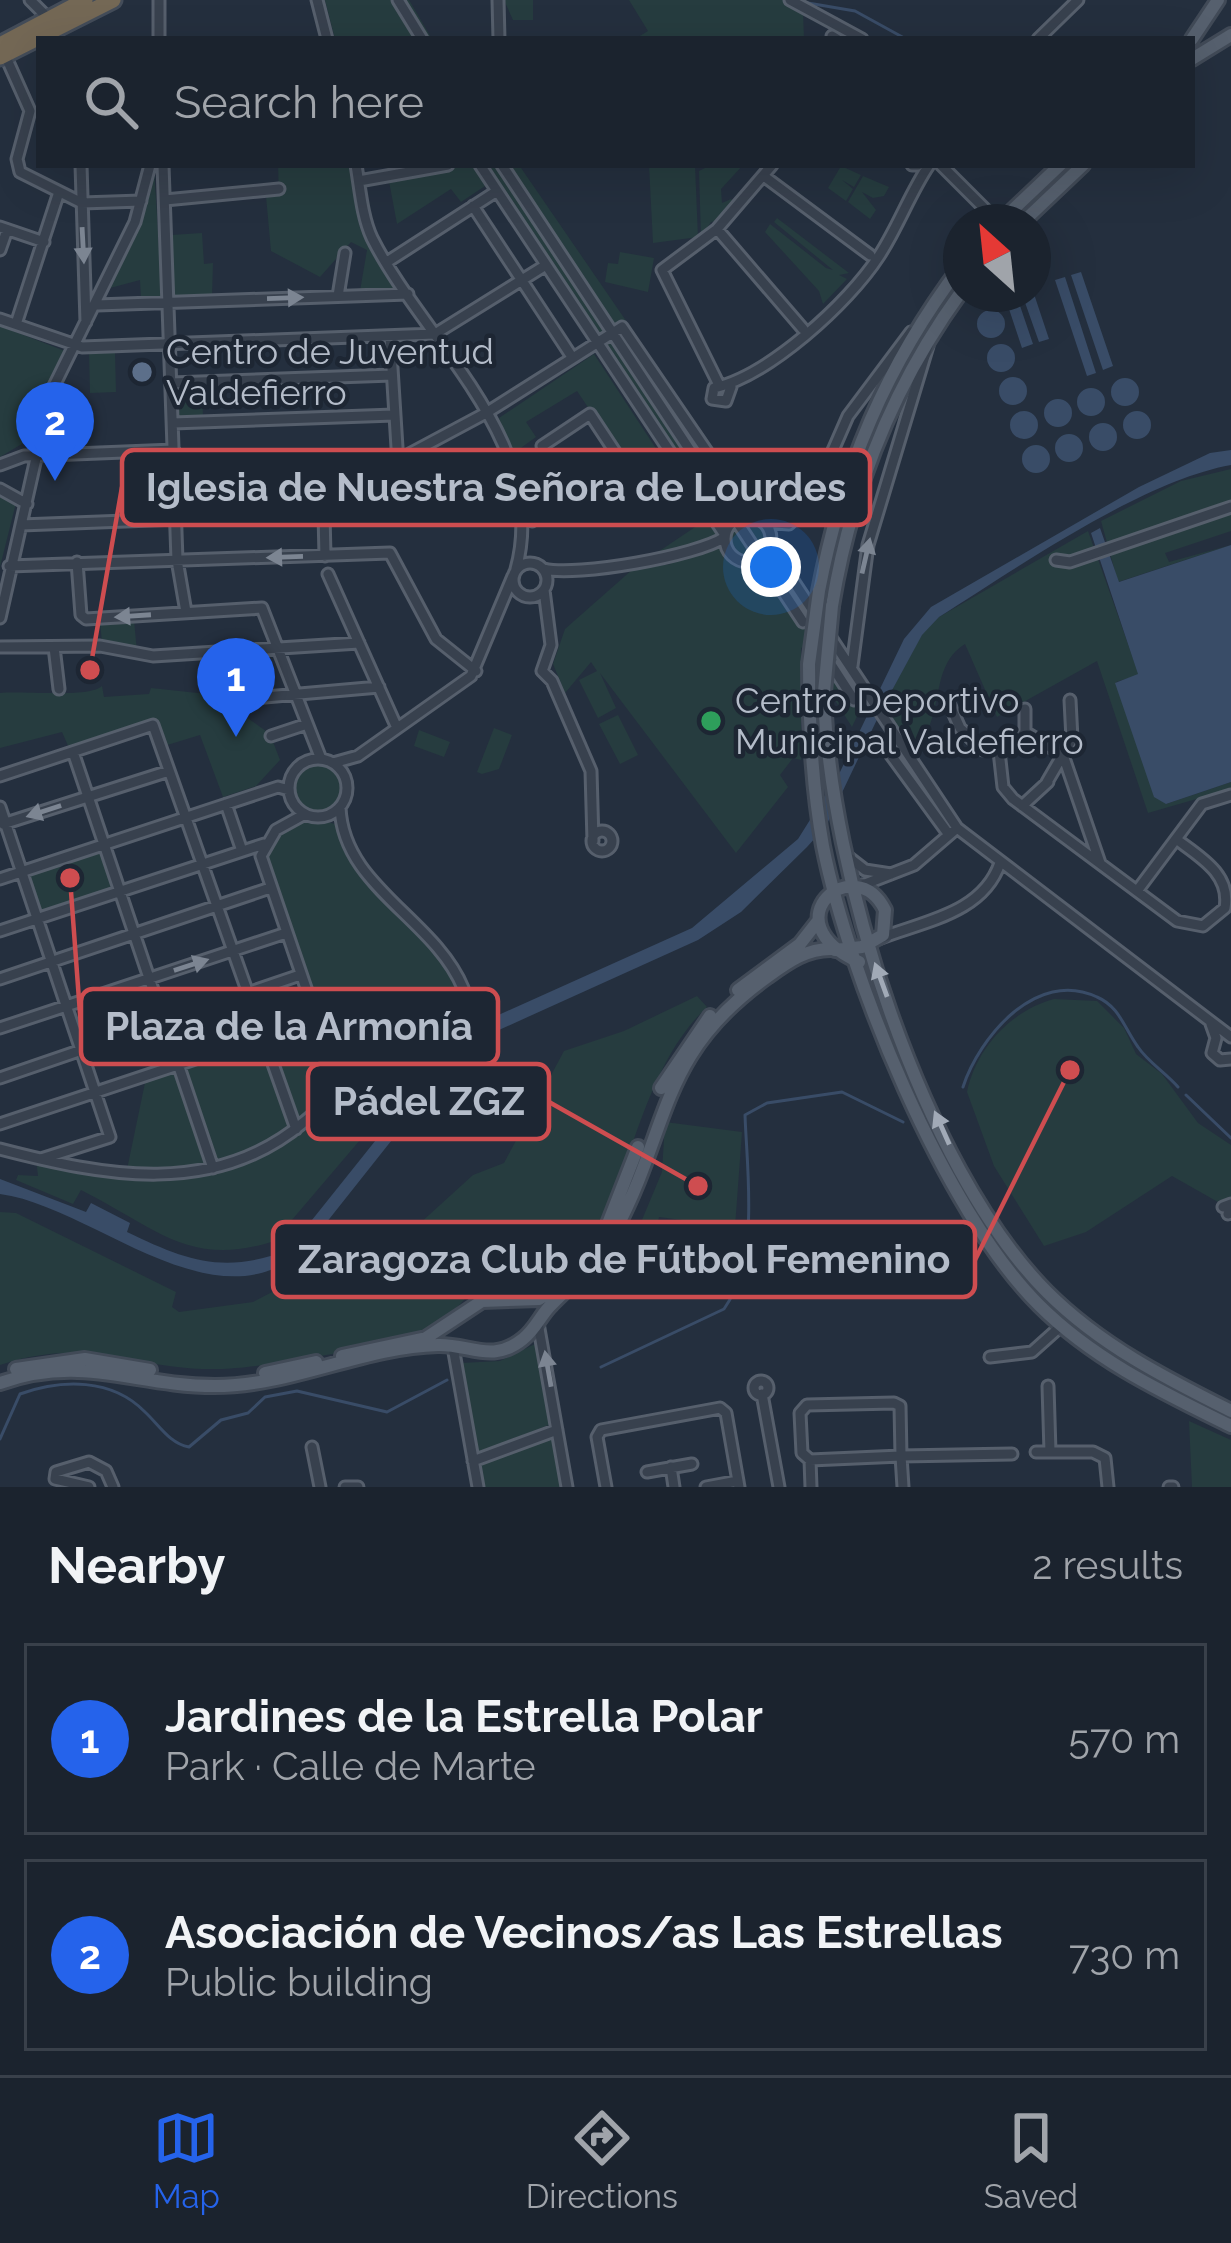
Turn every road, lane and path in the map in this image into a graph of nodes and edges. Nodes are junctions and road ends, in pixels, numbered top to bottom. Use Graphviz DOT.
graph roads {
  1 [pos="85,0"];
  2 [pos="94,0"];
  3 [pos="113,0"];
  4 [pos="317,0"];
  5 [pos="398,0"];
  6 [pos="498,0"];
  7 [pos="790,0"];
  8 [pos="1078,0"];
  9 [pos="1222,0"];
  10 [pos="157,3"];
  11 [pos="1231,10"];
  12 [pos="41,15"];
  13 [pos="832,21"];
  14 [pos="1231,35"];
  15 [pos="159,36"];
  16 [pos="326,36"];
  17 [pos="420,36"];
  18 [pos="499,36"];
  19 [pos="833,36"];
  20 [pos="857,36"];
  21 [pos="1041,36"];
  22 [pos="1194,36"];
  23 [pos="2,52"];
  24 [pos="1195,57"];
  25 [pos="81,168"];
  26 [pos="149,168"];
  27 [pos="163,168"];
  28 [pos="356,168"];
  29 [pos="431,168"];
  30 [pos="482,168"];
  31 [pos="504,168"];
  32 [pos="770,168"];
  33 [pos="919,168"];
  34 [pos="937,168"];
  35 [pos="943,168"];
  36 [pos="1057,168"];
  37 [pos="1080,168"];
  38 [pos="765,177"];
  39 [pos="358,181"];
  40 [pos="921,182"];
  41 [pos="279,189"];
  42 [pos="497,190"];
  43 [pos="59,192"];
  44 [pos="165,200"];
  45 [pos="141,201"];
  46 [pos="82,203"];
  47 [pos="980,204"];
  48 [pos="1018,204"];
  49 [pos="1042,204"];
  50 [pos="473,206"];
  51 [pos="3,228"];
  52 [pos="717,229"];
  53 [pos="44,242"];
  54 [pos="0,250"];
  55 [pos="345,254"];
  56 [pos="870,255"];
  57 [pos="387,262"];
  58 [pos="546,265"];
  59 [pos="522,280"];
  60 [pos="943,291"];
  61 [pos="408,294"];
  62 [pos="338,296"];
  63 [pos="169,302"];
  64 [pos="98,304"];
  65 [pos="947,312"];
  66 [pos="927,314"];
  67 [pos="0,319"];
  68 [pos="16,324"];
  69 [pos="86,324"];
  70 [pos="803,328"];
  71 [pos="611,330"];
  72 [pos="435,334"];
  73 [pos="390,336"];
  74 [pos="929,339"];
  75 [pos="596,340"];
  76 [pos="170,344"];
  77 [pos="74,345"];
  78 [pos="572,357"];
  79 [pos="392,375"];
  80 [pos="171,382"];
  81 [pos="486,413"];
  82 [pos="394,416"];
  83 [pos="172,423"];
  84 [pos="542,446"];
  85 [pos="173,450"];
  86 [pos="38,456"];
  87 [pos="398,460"];
  88 [pos="0,465"];
  89 [pos="174,468"];
  90 [pos="0,489"];
  91 [pos="27,504"];
  92 [pos="519,506"];
  93 [pos="1231,507"];
  94 [pos="400,511"];
  95 [pos="324,514"];
  96 [pos="751,516"];
  97 [pos="176,520"];
  98 [pos="532,520"];
  99 [pos="735,520"];
  100 [pos="764,522"];
  101 [pos="22,525"];
  102 [pos="725,536"];
  103 [pos="524,543"];
  104 [pos="706,548"];
  105 [pos="728,551"];
  106 [pos="765,553"];
  107 [pos="325,556"];
  108 [pos="177,560"];
  109 [pos="1056,560"];
  110 [pos="77,562"];
  111 [pos="9,566"];
  112 [pos="540,566"];
  113 [pos="515,573"];
  114 [pos="564,573"];
  115 [pos="328,574"];
  116 [pos="545,588"];
  117 [pos="528,596"];
  118 [pos="543,606"];
  119 [pos="502,608"];
  120 [pos="186,612"];
  121 [pos="0,618"];
  122 [pos="98,619"];
  123 [pos="803,622"];
  124 [pos="359,643"];
  125 [pos="100,646"];
  126 [pos="0,647"];
  127 [pos="54,647"];
  128 [pos="278,648"];
  129 [pos="479,665"];
  130 [pos="832,667"];
  131 [pos="853,671"];
  132 [pos="379,688"];
  133 [pos="59,689"];
  134 [pos="296,693"];
  135 [pos="232,700"];
  136 [pos="854,700"];
  137 [pos="1070,700"];
  138 [pos="948,701"];
  139 [pos="1025,709"];
  140 [pos="308,724"];
  141 [pos="397,728"];
  142 [pos="1025,732"];
  143 [pos="272,736"];
  144 [pos="885,746"];
  145 [pos="999,751"];
  146 [pos="73,752"];
  147 [pos="1064,755"];
  148 [pos="358,756"];
  149 [pos="321,759"];
  150 [pos="333,764"];
  151 [pos="169,771"];
  152 [pos="0,776"];
  153 [pos="1070,778"];
  154 [pos="346,779"];
  155 [pos="926,781"];
  156 [pos="1047,782"];
  157 [pos="1231,795"];
  158 [pos="291,796"];
  159 [pos="88,797"];
  160 [pos="226,805"];
  161 [pos="1022,806"];
  162 [pos="0,807"];
  163 [pos="340,807"];
  164 [pos="305,814"];
  165 [pos="326,816"];
  166 [pos="185,817"];
  167 [pos="591,821"];
  168 [pos="284,822"];
  169 [pos="3,824"];
  170 [pos="341,827"];
  171 [pos="952,830"];
  172 [pos="603,832"];
  173 [pos="970,836"];
  174 [pos="1176,839"];
  175 [pos="593,841"];
  176 [pos="104,844"];
  177 [pos="264,844"];
  178 [pos="839,844"];
  179 [pos="241,848"];
  180 [pos="200,862"];
  181 [pos="1000,863"];
  182 [pos="1100,863"];
  183 [pos="22,872"];
  184 [pos="1010,872"];
  185 [pos="890,874"];
  186 [pos="995,877"];
  187 [pos="0,879"];
  188 [pos="855,886"];
  189 [pos="270,888"];
  190 [pos="835,890"];
  191 [pos="1137,891"];
  192 [pos="118,892"];
  193 [pos="215,907"];
  194 [pos="37,918"];
  195 [pos="818,921"];
  196 [pos="0,931"];
  197 [pos="286,933"];
  198 [pos="132,935"];
  199 [pos="866,949"];
  200 [pos="834,950"];
  201 [pos="231,951"];
  202 [pos="51,961"];
  203 [pos="300,975"];
  204 [pos="0,979"];
  205 [pos="147,979"];
  206 [pos="463,988"];
  207 [pos="246,994"];
  208 [pos="66,1005"];
  209 [pos="316,1019"];
  210 [pos="162,1025"];
  211 [pos="0,1028"];
  212 [pos="1227,1037"];
  213 [pos="262,1039"];
  214 [pos="81,1051"];
  215 [pos="1231,1059"];
  216 [pos="178,1068"];
  217 [pos="0,1078"];
  218 [pos="96,1094"];
  219 [pos="0,1124"];
  220 [pos="296,1129"];
  221 [pos="0,1149"];
  222 [pos="58,1158"];
  223 [pos="213,1168"];
  224 [pos="527,1299"];
  225 [pos="538,1322"];
  226 [pos="451,1324"];
  227 [pos="1061,1326"];
  228 [pos="453,1347"];
  229 [pos="990,1357"];
  230 [pos="0,1379"];
  231 [pos="1048,1386"];
  232 [pos="762,1394"];
  233 [pos="1229,1410"];
  234 [pos="1231,1426"];
  235 [pos="557,1430"];
  236 [pos="312,1448"];
  237 [pos="1036,1452"];
  238 [pos="1050,1452"];
  239 [pos="1012,1454"];
  240 [pos="901,1456"];
  241 [pos="810,1460"];
  242 [pos="473,1461"];
  243 [pos="692,1464"];
  244 [pos="671,1468"];
  245 [pos="647,1472"];
  246 [pos="739,1484"];
  247 [pos="89,1487"];
  248 [pos="113,1487"];
  249 [pos="320,1487"];
  250 [pos="345,1487"];
  251 [pos="358,1487"];
  252 [pos="478,1487"];
  253 [pos="567,1487"];
  254 [pos="606,1487"];
  255 [pos="674,1487"];
  256 [pos="706,1487"];
  257 [pos="779,1487"];
  258 [pos="811,1487"];
  259 [pos="903,1487"];
  260 [pos="1108,1487"];
  1 -- 12 [label="highway"];
  2 -- 12 [label="highway"];
  3 -- 12 [label="highway"];
  4 -- 16 [label="street"];
  5 -- 17 [label="street"];
  6 -- 18 [label="street"];
  7 -- 13 [label="street"];
  8 -- 21 [label="street"];
  9 -- 11 [label="main road"];
  9 -- 22 [label="main road"];
  10 -- 15 [label="street"];
  12 -- 23 [label="highway"];
  12 -- 23 [label="highway"];
  13 -- 19 [label="street"];
  13 -- 20 [label="street"];
  14 -- 24 [label="main road"];
  23 -- 43 [label="street"];
  25 -- 46 [label="street"];
  26 -- 45 [label="street"];
  27 -- 44 [label="street"];
  28 -- 39 [label="street"];
  29 -- 39 [label="street"];
  30 -- 42 [label="street"];
  31 -- 71 [label="street"];
  32 -- 38 [label="street"];
  33 -- 40 [label="street"];
  34 -- 40 [label="street"];
  35 -- 47 [label="street"];
  36 -- 48 [label="main road"];
  37 -- 49 [label="main road"];
  38 -- 52 [label="street"];
  38 -- 56 [label="street"];
  39 -- 57 [label="street"];
  40 -- 52 [label="street"];
  41 -- 44 [label="street"];
  42 -- 50 [label="street"];
  42 -- 58 [label="street"];
  43 -- 46 [label="street"];
  43 -- 53 [label="street"];
  44 -- 63 [label="street"];
  45 -- 46 [label="street"];
  45 -- 64 [label="street"];
  46 -- 69 [label="street, one-way"];
  50 -- 57 [label="street"];
  50 -- 59 [label="street"];
  51 -- 53 [label="street"];
  51 -- 54 [label="street"];
  52 -- 70 [label="street"];
  53 -- 68 [label="street"];
  55 -- 62 [label="street"];
  57 -- 61 [label="street"];
  58 -- 59 [label="street"];
  58 -- 75 [label="street"];
  59 -- 72 [label="street"];
  59 -- 78 [label="street"];
  60 -- 66 [label="main road"];
  61 -- 62 [label="street"];
  61 -- 72 [label="street"];
  63 -- 62 [label="street, one-way"];
  63 -- 64 [label="street"];
  63 -- 76 [label="street"];
  64 -- 69 [label="street"];
  65 -- 74 [label="main road"];
  66 -- 100 [label="street"];
  66 -- 190 [label="main road, bridge"];
  67 -- 68 [label="street"];
  68 -- 77 [label="street"];
  69 -- 77 [label="street"];
  71 -- 75 [label="street"];
  71 -- 96 [label="street"];
  71 -- 99 [label="street"];
  72 -- 73 [label="street"];
  72 -- 81 [label="street"];
  73 -- 76 [label="street"];
  73 -- 79 [label="street"];
  131 -- 74 [label="street, one-way"];
  74 -- 178 [label="main road, bridge"];
  75 -- 78 [label="street"];
  75 -- 102 [label="street"];
  76 -- 77 [label="street"];
  76 -- 80 [label="street"];
  77 -- 86 [label="street"];
  78 -- 81 [label="street"];
  79 -- 80 [label="street"];
  79 -- 82 [label="street"];
  80 -- 83 [label="street"];
  81 -- 87 [label="street"];
  81 -- 92 [label="street"];
  82 -- 83 [label="street"];
  82 -- 87 [label="street"];
  83 -- 85 [label="street"];
  84 -- 98 [label="street"];
  85 -- 86 [label="street"];
  85 -- 89 [label="street"];
  86 -- 88 [label="street"];
  86 -- 91 [label="street"];
  87 -- 89 [label="street"];
  87 -- 94 [label="street"];
  89 -- 97 [label="street"];
  90 -- 91 [label="street"];
  91 -- 101 [label="street"];
  92 -- 94 [label="street"];
  92 -- 103 [label="street"];
  93 -- 109 [label="street"];
  94 -- 95 [label="street"];
  95 -- 97 [label="street"];
  95 -- 107 [label="street"];
  96 -- 99 [label="street"];
  96 -- 100 [label="street"];
  97 -- 101 [label="street"];
  97 -- 108 [label="street"];
  99 -- 102 [label="street"];
  99 -- 106 [label="street"];
  100 -- 106 [label="street"];
  101 -- 111 [label="street"];
  102 -- 104 [label="street"];
  102 -- 105 [label="street"];
  103 -- 112 [label="street"];
  103 -- 113 [label="street"];
  104 -- 105 [label="street"];
  104 -- 114 [label="street"];
  105 -- 106 [label="street"];
  106 -- 123 [label="street"];
  106 -- 131 [label="street"];
  107 -- 108 [label="street, one-way"];
  107 -- 129 [label="street"];
  108 -- 110 [label="street"];
  108 -- 120 [label="street"];
  110 -- 111 [label="street"];
  110 -- 122 [label="street"];
  111 -- 121 [label="street"];
  112 -- 113 [label="street"];
  112 -- 114 [label="street"];
  112 -- 116 [label="street"];
  113 -- 117 [label="street"];
  113 -- 119 [label="street"];
  114 -- 116 [label="street"];
  115 -- 124 [label="street"];
  116 -- 117 [label="street"];
  116 -- 118 [label="street"];
  117 -- 118 [label="street"];
  117 -- 119 [label="street"];
  118 -- 167 [label="street"];
  119 -- 129 [label="street"];
  120 -- 122 [label="street, one-way"];
  120 -- 128 [label="street"];
  122 -- 125 [label="street"];
  124 -- 128 [label="street"];
  124 -- 132 [label="street"];
  125 -- 127 [label="street"];
  125 -- 128 [label="street"];
  126 -- 127 [label="street"];
  127 -- 133 [label="street"];
  128 -- 134 [label="street"];
  129 -- 141 [label="street"];
  130 -- 136 [label="street"];
  131 -- 155 [label="street"];
  132 -- 134 [label="street"];
  132 -- 141 [label="street"];
  134 -- 135 [label="street"];
  134 -- 140 [label="street"];
  137 -- 147 [label="street"];
  138 -- 145 [label="street"];
  139 -- 142 [label="street"];
  140 -- 143 [label="street"];
  140 -- 149 [label="street"];
  141 -- 148 [label="street"];
  142 -- 145 [label="street"];
  142 -- 147 [label="street"];
  144 -- 171 [label="street"];
  145 -- 161 [label="street"];
  146 -- 151 [label="street"];
  146 -- 152 [label="street"];
  146 -- 159 [label="street"];
  147 -- 153 [label="street"];
  147 -- 156 [label="street"];
  148 -- 150 [label="street"];
  148 -- 154 [label="street"];
  149 -- 150 [label="street"];
  149 -- 158 [label="street"];
  150 -- 154 [label="street"];
  151 -- 159 [label="street"];
  151 -- 166 [label="street"];
  153 -- 156 [label="street"];
  153 -- 182 [label="street"];
  154 -- 163 [label="street"];
  155 -- 171 [label="street"];
  155 -- 173 [label="street"];
  156 -- 161 [label="street"];
  157 -- 174 [label="street"];
  158 -- 160 [label="street"];
  158 -- 164 [label="street"];
  158 -- 168 [label="street"];
  159 -- 169 [label="street, one-way"];
  159 -- 176 [label="street"];
  160 -- 166 [label="street"];
  160 -- 179 [label="street"];
  161 -- 182 [label="street"];
  162 -- 169 [label="street"];
  163 -- 165 [label="street"];
  163 -- 170 [label="street"];
  164 -- 165 [label="street"];
  164 -- 168 [label="street"];
  165 -- 170 [label="street"];
  166 -- 176 [label="street"];
  166 -- 180 [label="street"];
  167 -- 172 [label="street"];
  167 -- 175 [label="street"];
  168 -- 177 [label="street"];
  169 -- 183 [label="street"];
  170 -- 206 [label="street"];
  171 -- 173 [label="street"];
  171 -- 185 [label="street"];
  172 -- 175 [label="street"];
  172 -- 175 [label="street"];
  173 -- 181 [label="street"];
  174 -- 191 [label="street"];
  174 -- 191 [label="street"];
  176 -- 183 [label="street"];
  176 -- 192 [label="street"];
  177 -- 179 [label="street"];
  177 -- 189 [label="street"];
  178 -- 185 [label="street"];
  178 -- 188 [label="main road"];
  179 -- 180 [label="street"];
  180 -- 192 [label="street"];
  180 -- 193 [label="street"];
  181 -- 184 [label="street"];
  181 -- 186 [label="street"];
  182 -- 191 [label="street"];
  183 -- 187 [label="street"];
  183 -- 194 [label="street"];
  184 -- 186 [label="street"];
  184 -- 212 [label="street"];
  185 -- 188 [label="street"];
  186 -- 199 [label="street"];
  188 -- 190 [label="main road"];
  188 -- 199 [label="main road"];
  188 -- 199 [label="main road"];
  189 -- 193 [label="street"];
  189 -- 197 [label="street"];
  190 -- 195 [label="main road"];
  190 -- 199 [label="main road"];
  192 -- 194 [label="street"];
  192 -- 198 [label="street"];
  193 -- 198 [label="street"];
  193 -- 201 [label="street"];
  194 -- 196 [label="street"];
  194 -- 202 [label="street"];
  195 -- 200 [label="main road"];
  195 -- 224 [label="main road"];
  197 -- 201 [label="street"];
  197 -- 203 [label="street"];
  198 -- 202 [label="street"];
  198 -- 205 [label="street"];
  199 -- 200 [label="main road"];
  199 -- 227 [label="main road"];
  233 -- 199 [label="main road, one-way"];
  200 -- 225 [label="main road"];
  205 -- 201 [label="street, one-way"];
  201 -- 207 [label="street"];
  202 -- 204 [label="street"];
  202 -- 208 [label="street"];
  203 -- 207 [label="street"];
  203 -- 209 [label="street"];
  205 -- 208 [label="street"];
  205 -- 210 [label="street"];
  207 -- 210 [label="street"];
  207 -- 213 [label="street"];
  208 -- 211 [label="street"];
  208 -- 214 [label="street"];
  209 -- 213 [label="street"];
  209 -- 220 [label="street"];
  210 -- 214 [label="street"];
  210 -- 216 [label="street"];
  212 -- 215 [label="street"];
  213 -- 216 [label="street"];
  213 -- 220 [label="street"];
  214 -- 217 [label="street"];
  214 -- 218 [label="street"];
  216 -- 218 [label="street"];
  216 -- 223 [label="street"];
  218 -- 219 [label="street"];
  218 -- 222 [label="street"];
  220 -- 223 [label="street"];
  221 -- 222 [label="street"];
  222 -- 223 [label="street"];
  224 -- 225 [label="main road"];
  224 -- 226 [label="main road"];
  225 -- 228 [label="main road"];
  235 -- 225 [label="street, one-way"];
  226 -- 228 [label="main road"];
  226 -- 230 [label="main road"];
  227 -- 229 [label="street"];
  227 -- 234 [label="main road"];
  228 -- 230 [label="main road"];
  228 -- 242 [label="street"];
  231 -- 238 [label="street"];
  232 -- 257 [label="street"];
  235 -- 242 [label="street"];
  235 -- 253 [label="street"];
  236 -- 249 [label="street"];
  237 -- 238 [label="street"];
  238 -- 260 [label="street"];
  239 -- 240 [label="street"];
  240 -- 241 [label="street"];
  240 -- 241 [label="street"];
  240 -- 259 [label="street"];
  241 -- 258 [label="street"];
  242 -- 252 [label="street"];
  243 -- 244 [label="street"];
  244 -- 245 [label="street"];
  244 -- 255 [label="street"];
  246 -- 254 [label="street"];
  246 -- 256 [label="street"];
  247 -- 248 [label="street"];
  250 -- 251 [label="street"];
}
